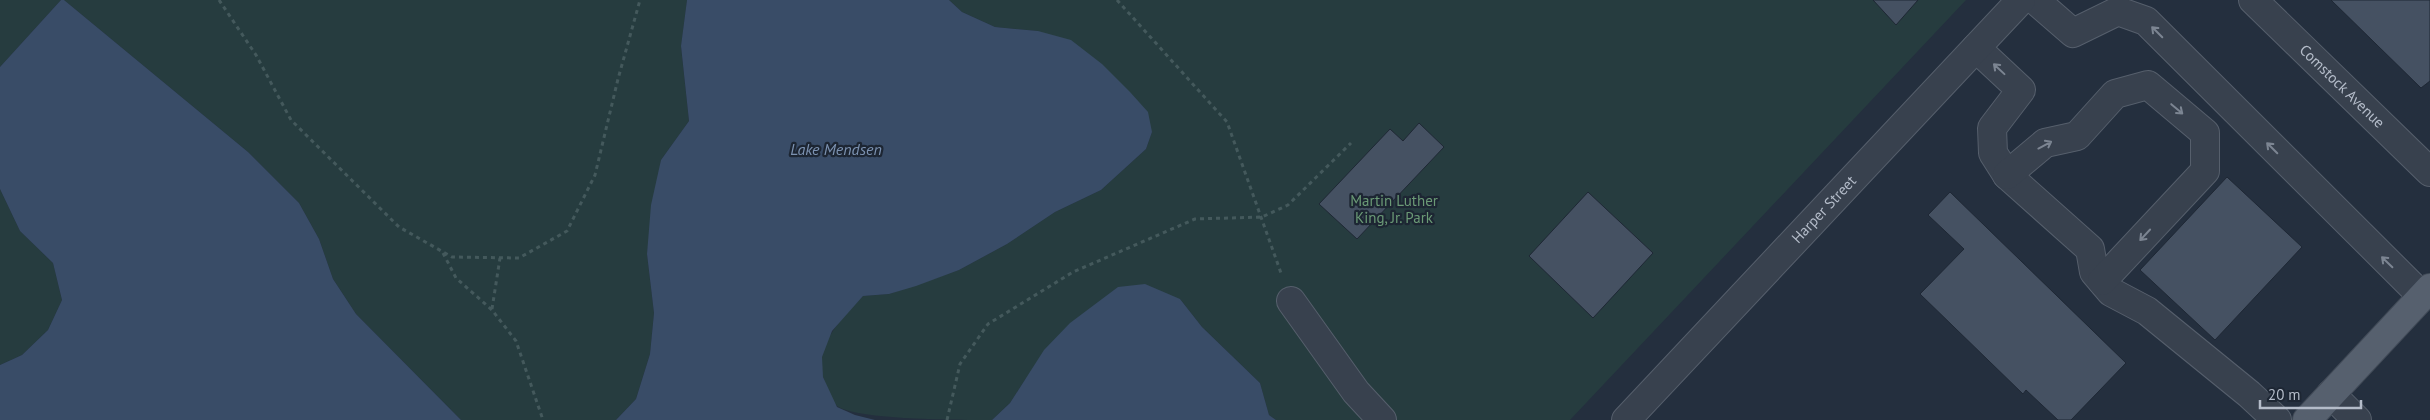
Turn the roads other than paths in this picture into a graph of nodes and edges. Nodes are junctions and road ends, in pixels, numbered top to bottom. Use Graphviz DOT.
graph roads {
  1 [pos="2021,0"];
  2 [pos="2035,0"];
  3 [pos="2253,0"];
  4 [pos="1976,48"];
  5 [pos="2430,172"];
  6 [pos="2007,175"];
  7 [pos="2102,281"];
  8 [pos="2426,292"];
  9 [pos="1292,301"];
  10 [pos="2331,394"];
  11 [pos="1382,420"];
  12 [pos="1626,420"];
  13 [pos="2277,420"];
  14 [pos="2307,420"];
  15 [pos="2357,420"];
  1 -- 4 [label="street, Harper Street"];
  8 -- 2 [label="street, one-way"];
  3 -- 5 [label="street, Comstock Avenue"];
  6 -- 4 [label="street, one-way"];
  4 -- 12 [label="street, Harper Street"];
  6 -- 7 [label="street"];
  6 -- 7 [label="street, one-way"];
  7 -- 13 [label="street"];
  8 -- 10 [label="main road"];
  9 -- 11 [label="street"];
  10 -- 14 [label="main road"];
  10 -- 15 [label="street"];
}
